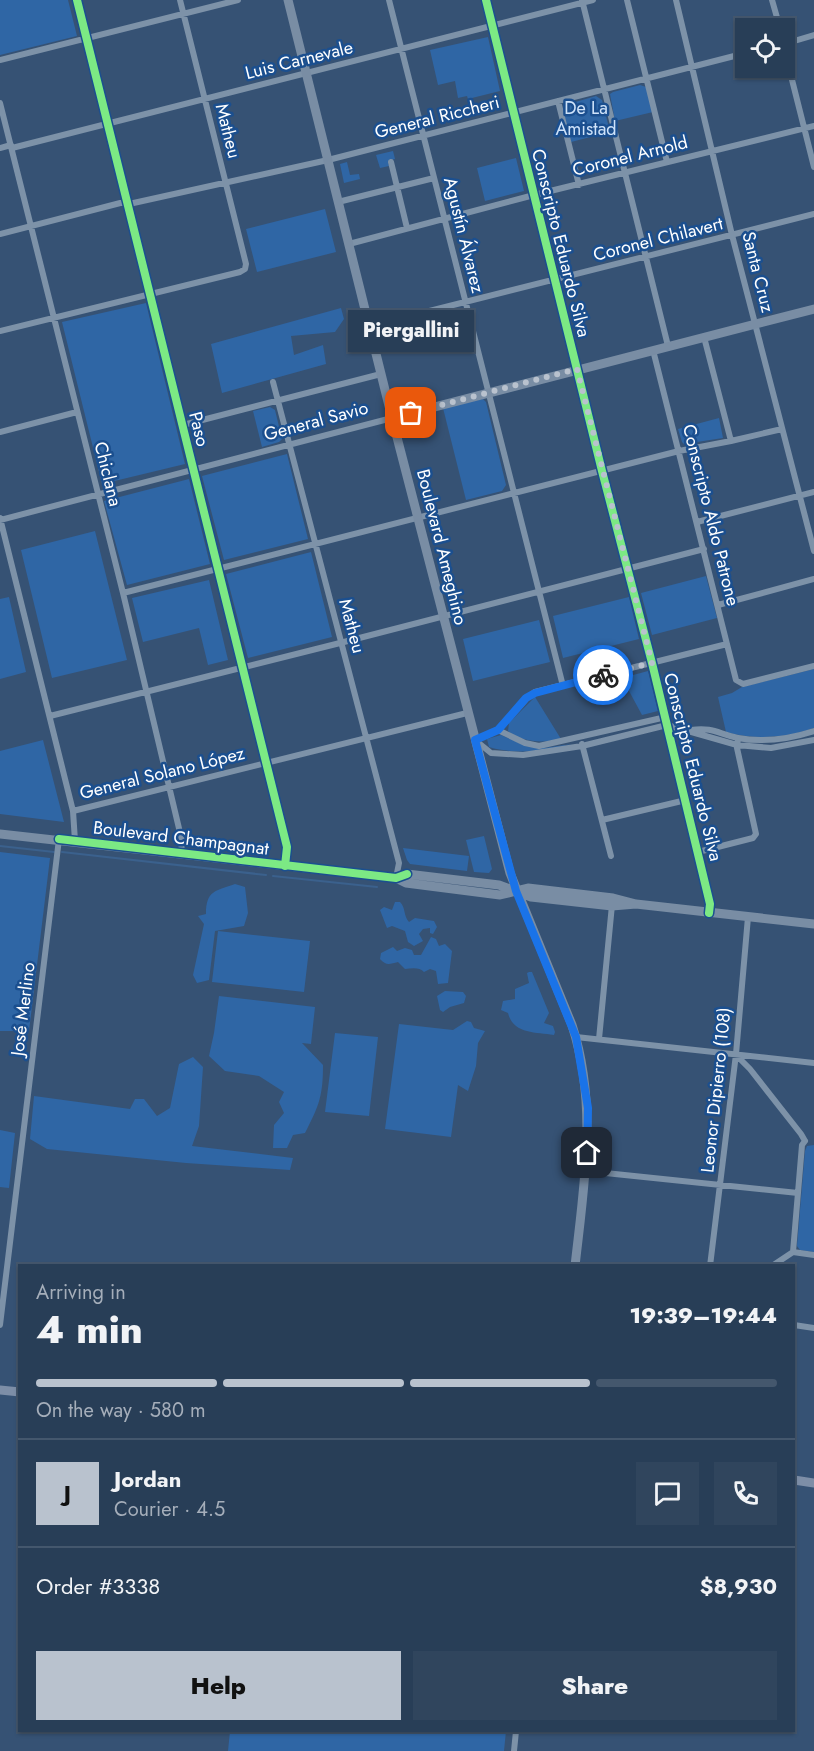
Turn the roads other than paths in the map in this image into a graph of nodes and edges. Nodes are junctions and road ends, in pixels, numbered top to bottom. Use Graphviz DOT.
graph roads {
  1 [pos="77,0"];
  2 [pos="180,0"];
  3 [pos="238,0"];
  4 [pos="288,0"];
  5 [pos="389,0"];
  6 [pos="486,0"];
  7 [pos="593,0"];
  8 [pos="627,0"];
  9 [pos="676,0"];
  10 [pos="772,0"];
  11 [pos="582,1"];
  12 [pos="184,14"];
  13 [pos="777,18"];
  14 [pos="493,26"];
  15 [pos="814,35"];
  16 [pos="87,38"];
  17 [pos="795,42"];
  18 [pos="401,50"];
  19 [pos="735,56"];
  20 [pos="0,60"];
  21 [pos="692,67"];
  22 [pos="307,73"];
  23 [pos="792,78"];
  24 [pos="647,79"];
  25 [pos="604,90"];
  26 [pos="204,99"];
  27 [pos="558,101"];
  28 [pos="0,103"];
  29 [pos="514,112"];
  30 [pos="108,123"];
  31 [pos="814,126"];
  32 [pos="805,128"];
  33 [pos="423,136"];
  34 [pos="11,147"];
  35 [pos="0,148"];
  36 [pos="713,151"];
  37 [pos="328,160"];
  38 [pos="391,162"];
  39 [pos="667,162"];
  40 [pos="814,167"];
  41 [pos="626,173"];
  42 [pos="434,177"];
  43 [pos="225,183"];
  44 [pos="579,185"];
  45 [pos="398,187"];
  46 [pos="534,195"];
  47 [pos="338,202"];
  48 [pos="128,203"];
  49 [pos="814,214"];
  50 [pos="445,219"];
  51 [pos="31,226"];
  52 [pos="407,228"];
  53 [pos="0,234"];
  54 [pos="732,235"];
  55 [pos="348,244"];
  56 [pos="646,257"];
  57 [pos="555,280"];
  58 [pos="149,295"];
  59 [pos="465,302"];
  60 [pos="814,309"];
  61 [pos="54,318"];
  62 [pos="755,324"];
  63 [pos="370,326"];
  64 [pos="0,331"];
  65 [pos="704,337"];
  66 [pos="668,346"];
  67 [pos="653,350"];
  68 [pos="577,369"];
  69 [pos="381,374"];
  70 [pos="273,382"];
  71 [pos="488,393"];
  72 [pos="278,400"];
  73 [pos="77,412"];
  74 [pos="392,418"];
  75 [pos="183,425"];
  76 [pos="782,429"];
  77 [pos="0,432"];
  78 [pos="731,441"];
  79 [pos="290,445"];
  80 [pos="679,451"];
  81 [pos="194,470"];
  82 [pos="602,471"];
  83 [pos="814,492"];
  84 [pos="513,493"];
  85 [pos="98,494"];
  86 [pos="799,495"];
  87 [pos="418,518"];
  88 [pos="0,519"];
  89 [pos="697,522"];
  90 [pos="316,544"];
  91 [pos="704,549"];
  92 [pos="814,551"];
  93 [pos="219,568"];
  94 [pos="628,568"];
  95 [pos="814,579"];
  96 [pos="539,591"];
  97 [pos="123,593"];
  98 [pos="718,605"];
  99 [pos="443,615"];
  100 [pos="340,643"];
  101 [pos="727,644"];
  102 [pos="652,663"];
  103 [pos="814,666"];
  104 [pos="243,667"];
  105 [pos="562,686"];
  106 [pos="147,692"];
  107 [pos="467,713"];
  108 [pos="50,716"];
  109 [pos="666,717"];
  110 [pos="668,725"];
  111 [pos="498,730"];
  112 [pos="814,731"];
  113 [pos="367,738"];
  114 [pos="580,738"];
  115 [pos="475,740"];
  116 [pos="814,740"];
  117 [pos="737,741"];
  118 [pos="582,746"];
  119 [pos="266,762"];
  120 [pos="169,786"];
  121 [pos="686,800"];
  122 [pos="73,811"];
  123 [pos="602,820"];
  124 [pos="0,834"];
  125 [pos="59,839"];
  126 [pos="75,841"];
  127 [pos="698,852"];
  128 [pos="181,854"];
  129 [pos="611,856"];
  130 [pos="285,866"];
  131 [pos="396,878"];
  132 [pos="516,891"];
  133 [pos="612,902"];
  134 [pos="709,913"];
  135 [pos="748,917"];
  136 [pos="814,924"];
  137 [pos="576,1037"];
  138 [pos="599,1039"];
  139 [pos="736,1054"];
  140 [pos="814,1063"];
  141 [pos="805,1142"];
  142 [pos="814,1142"];
  143 [pos="586,1171"];
  144 [pos="720,1185"];
  145 [pos="798,1193"];
  146 [pos="793,1252"];
  147 [pos="814,1255"];
  148 [pos="575,1264"];
  149 [pos="710,1264"];
  150 [pos="775,1264"];
  151 [pos="0,1325"];
  152 [pos="795,1325"];
  153 [pos="814,1328"];
  154 [pos="0,1390"];
  155 [pos="18,1392"];
  156 [pos="795,1480"];
  157 [pos="814,1483"];
  158 [pos="516,1732"];
  159 [pos="513,1751"];
  1 -- 16 [label="street, Paso"];
  2 -- 12 [label="street, Matheu"];
  3 -- 12 [label="street"];
  4 -- 22 [label="main road, Boulevard Ameghino"];
  5 -- 18 [label="street, Agustín Álvarez"];
  6 -- 14 [label="street, Conscripto Eduardo Silva"];
  7 -- 11 [label="street, Luis Carnevale"];
  8 -- 24 [label="street"];
  9 -- 21 [label="street, Santa Cruz"];
  10 -- 13 [label="street"];
  11 -- 14 [label="street, Luis Carnevale"];
  11 -- 25 [label="street"];
  12 -- 16 [label="street"];
  12 -- 26 [label="street, Matheu"];
  14 -- 18 [label="street, Luis Carnevale"];
  14 -- 29 [label="street, Conscripto Eduardo Silva"];
  15 -- 17 [label="street"];
  16 -- 20 [label="street"];
  16 -- 30 [label="street, Paso"];
  18 -- 22 [label="street, Luis Carnevale"];
  18 -- 33 [label="street, Agustín Álvarez"];
  19 -- 21 [label="street, General Riccheri"];
  21 -- 24 [label="street, General Riccheri"];
  21 -- 36 [label="street, Santa Cruz"];
  22 -- 26 [label="street, Luis Carnevale"];
  22 -- 37 [label="main road, Boulevard Ameghino"];
  23 -- 32 [label="street"];
  24 -- 25 [label="street, General Riccheri"];
  24 -- 39 [label="street"];
  25 -- 27 [label="street, General Riccheri"];
  25 -- 41 [label="street"];
  26 -- 30 [label="street, Luis Carnevale"];
  26 -- 43 [label="street, Matheu"];
  27 -- 29 [label="street, General Riccheri"];
  27 -- 44 [label="street"];
  28 -- 34 [label="street, Chiclana"];
  29 -- 33 [label="street, General Riccheri"];
  29 -- 46 [label="street, Conscripto Eduardo Silva"];
  30 -- 34 [label="street, Luis Carnevale"];
  30 -- 48 [label="street, Paso"];
  31 -- 32 [label="street, Coronel Arnold"];
  32 -- 36 [label="street, Coronel Arnold"];
  32 -- 40 [label="street"];
  33 -- 37 [label="street, General Riccheri"];
  33 -- 42 [label="street, Agustín Álvarez"];
  34 -- 35 [label="street, Luis Carnevale"];
  34 -- 51 [label="street, Chiclana"];
  36 -- 39 [label="street, Coronel Arnold"];
  36 -- 54 [label="street, Santa Cruz"];
  37 -- 43 [label="street, General Riccheri"];
  37 -- 47 [label="main road, Boulevard Ameghino"];
  38 -- 45 [label="street"];
  39 -- 41 [label="street, Coronel Arnold"];
  41 -- 44 [label="street, Coronel Arnold"];
  41 -- 56 [label="street"];
  42 -- 45 [label="street"];
  42 -- 50 [label="street, Agustín Álvarez"];
  43 -- 48 [label="street, General Riccheri"];
  43 -- 58 [label="street, Matheu"];
  44 -- 46 [label="street, Coronel Arnold"];
  45 -- 47 [label="street"];
  45 -- 52 [label="street"];
  46 -- 50 [label="street, Coronel Arnold"];
  46 -- 57 [label="street, Conscripto Eduardo Silva"];
  47 -- 55 [label="main road, Boulevard Ameghino"];
  48 -- 51 [label="street, General Riccheri"];
  48 -- 58 [label="street, Paso"];
  49 -- 54 [label="street, Coronel Chilavert"];
  50 -- 52 [label="street, Coronel Arnold"];
  50 -- 59 [label="street, Agustín Álvarez"];
  51 -- 53 [label="street, General Riccheri"];
  51 -- 61 [label="street, Chiclana"];
  52 -- 55 [label="street, Coronel Arnold"];
  54 -- 56 [label="street, Coronel Chilavert"];
  54 -- 62 [label="street, Santa Cruz"];
  55 -- 63 [label="main road, Boulevard Ameghino"];
  56 -- 57 [label="street, Coronel Chilavert"];
  56 -- 66 [label="street"];
  57 -- 59 [label="street, Coronel Chilavert"];
  57 -- 68 [label="street, Conscripto Eduardo Silva"];
  58 -- 61 [label="street"];
  58 -- 75 [label="street, Paso"];
  59 -- 63 [label="street, Coronel Chilavert"];
  59 -- 71 [label="street, Agustín Álvarez"];
  60 -- 62 [label="main road, General Savio"];
  61 -- 64 [label="street"];
  61 -- 73 [label="street, Chiclana"];
  62 -- 65 [label="main road, General Savio"];
  62 -- 76 [label="street, Santa Cruz"];
  63 -- 69 [label="main road, Boulevard Ameghino"];
  65 -- 66 [label="main road, General Savio"];
  65 -- 78 [label="street"];
  66 -- 67 [label="main road, General Savio"];
  67 -- 68 [label="main road, General Savio"];
  67 -- 80 [label="street, Conscripto Aldo Patrone"];
  68 -- 71 [label="main road, General Savio"];
  68 -- 82 [label="street, Conscripto Eduardo Silva"];
  69 -- 72 [label="street"];
  69 -- 74 [label="main road, Boulevard Ameghino"];
  70 -- 72 [label="street, Matheu"];
  71 -- 74 [label="main road, General Savio"];
  71 -- 84 [label="street, Agustín Álvarez"];
  72 -- 75 [label="street"];
  72 -- 79 [label="street, Matheu"];
  73 -- 77 [label="street"];
  73 -- 85 [label="street, Chiclana"];
  74 -- 79 [label="street, General Savio"];
  74 -- 87 [label="main road, Boulevard Ameghino"];
  75 -- 81 [label="street, Paso"];
  76 -- 78 [label="street"];
  76 -- 86 [label="street, Santa Cruz"];
  78 -- 80 [label="street"];
  79 -- 81 [label="street, General Savio"];
  79 -- 90 [label="street, Matheu"];
  80 -- 82 [label="street"];
  80 -- 89 [label="street, Conscripto Aldo Patrone"];
  81 -- 85 [label="street, General Savio"];
  81 -- 93 [label="street, Paso"];
  82 -- 84 [label="street"];
  82 -- 94 [label="street, Conscripto Eduardo Silva"];
  83 -- 86 [label="street"];
  84 -- 87 [label="street"];
  84 -- 96 [label="street, Agustín Álvarez"];
  85 -- 88 [label="street, General Savio"];
  85 -- 97 [label="street, Chiclana"];
  86 -- 89 [label="street"];
  86 -- 92 [label="street, Santa Cruz"];
  87 -- 90 [label="street"];
  87 -- 99 [label="main road, Boulevard Ameghino"];
  88 -- 108 [label="street"];
  89 -- 91 [label="street, Conscripto Aldo Patrone"];
  90 -- 93 [label="street"];
  90 -- 100 [label="street, Matheu"];
  91 -- 94 [label="street"];
  91 -- 98 [label="street, Conscripto Aldo Patrone"];
  93 -- 97 [label="street"];
  93 -- 104 [label="street, Paso"];
  94 -- 96 [label="street"];
  94 -- 102 [label="street, Conscripto Eduardo Silva"];
  95 -- 98 [label="street"];
  96 -- 99 [label="street"];
  96 -- 105 [label="street, Agustín Álvarez"];
  97 -- 106 [label="street, Chiclana"];
  98 -- 101 [label="street, Conscripto Aldo Patrone"];
  99 -- 100 [label="street"];
  99 -- 107 [label="main road, Boulevard Ameghino"];
  100 -- 104 [label="street"];
  100 -- 113 [label="street, Matheu"];
  101 -- 102 [label="street"];
  101 -- 103 [label="street, Conscripto Aldo Patrone"];
  102 -- 105 [label="street"];
  102 -- 109 [label="street, Conscripto Eduardo Silva"];
  104 -- 106 [label="street"];
  104 -- 119 [label="street, Paso"];
  105 -- 111 [label="street"];
  106 -- 108 [label="street"];
  106 -- 120 [label="street, Chiclana"];
  107 -- 113 [label="street, General Solano López"];
  107 -- 115 [label="main road, Boulevard Ameghino"];
  108 -- 122 [label="street"];
  109 -- 110 [label="street, Conscripto Eduardo Silva"];
  109 -- 114 [label="street"];
  110 -- 117 [label="street"];
  110 -- 118 [label="street"];
  110 -- 121 [label="street, Conscripto Eduardo Silva"];
  111 -- 114 [label="street"];
  111 -- 115 [label="street"];
  112 -- 117 [label="street"];
  113 -- 119 [label="street, General Solano López"];
  113 -- 131 [label="street, Matheu"];
  114 -- 118 [label="street"];
  115 -- 118 [label="street"];
  115 -- 132 [label="main road, Boulevard Ameghino"];
  116 -- 117 [label="street"];
  117 -- 127 [label="street"];
  118 -- 123 [label="street"];
  119 -- 120 [label="street, General Solano López"];
  119 -- 130 [label="street, Paso"];
  120 -- 122 [label="street, General Solano López"];
  120 -- 128 [label="street, Chiclana"];
  121 -- 123 [label="street"];
  121 -- 127 [label="street, Conscripto Eduardo Silva"];
  122 -- 126 [label="street"];
  123 -- 129 [label="street"];
  124 -- 125 [label="main road, Boulevard Champagnat"];
  125 -- 126 [label="main road, Boulevard Champagnat"];
  125 -- 151 [label="street, José Merlino"];
  126 -- 128 [label="main road, Boulevard Champagnat"];
  127 -- 134 [label="street, Conscripto Eduardo Silva"];
  128 -- 130 [label="main road, Boulevard Champagnat"];
  130 -- 131 [label="main road, Boulevard Champagnat"];
  131 -- 132 [label="main road, Boulevard Champagnat"];
  132 -- 133 [label="main road, Boulevard Champagnat"];
  132 -- 137 [label="main road, Boulevard Ameghino"];
  133 -- 134 [label="main road, Boulevard Champagnat"];
  133 -- 138 [label="street"];
  134 -- 135 [label="main road, Boulevard Champagnat"];
  135 -- 136 [label="main road, Boulevard Champagnat"];
  135 -- 139 [label="street, Leonor Dipierro (108)"];
  137 -- 138 [label="street"];
  137 -- 143 [label="main road, Boulevard Ameghino"];
  138 -- 139 [label="street"];
  139 -- 140 [label="street"];
  139 -- 141 [label="street"];
  139 -- 144 [label="street, Leonor Dipierro (108)"];
  141 -- 142 [label="street"];
  141 -- 145 [label="street"];
  143 -- 144 [label="street"];
  143 -- 148 [label="main road, Boulevard Ameghino"];
  144 -- 145 [label="street"];
  144 -- 149 [label="street, Leonor Dipierro (108)"];
  145 -- 146 [label="street"];
  146 -- 147 [label="street"];
  146 -- 150 [label="street"];
  152 -- 153 [label="street"];
  154 -- 155 [label="main road"];
  156 -- 157 [label="main road"];
  158 -- 159 [label="street"];
}
